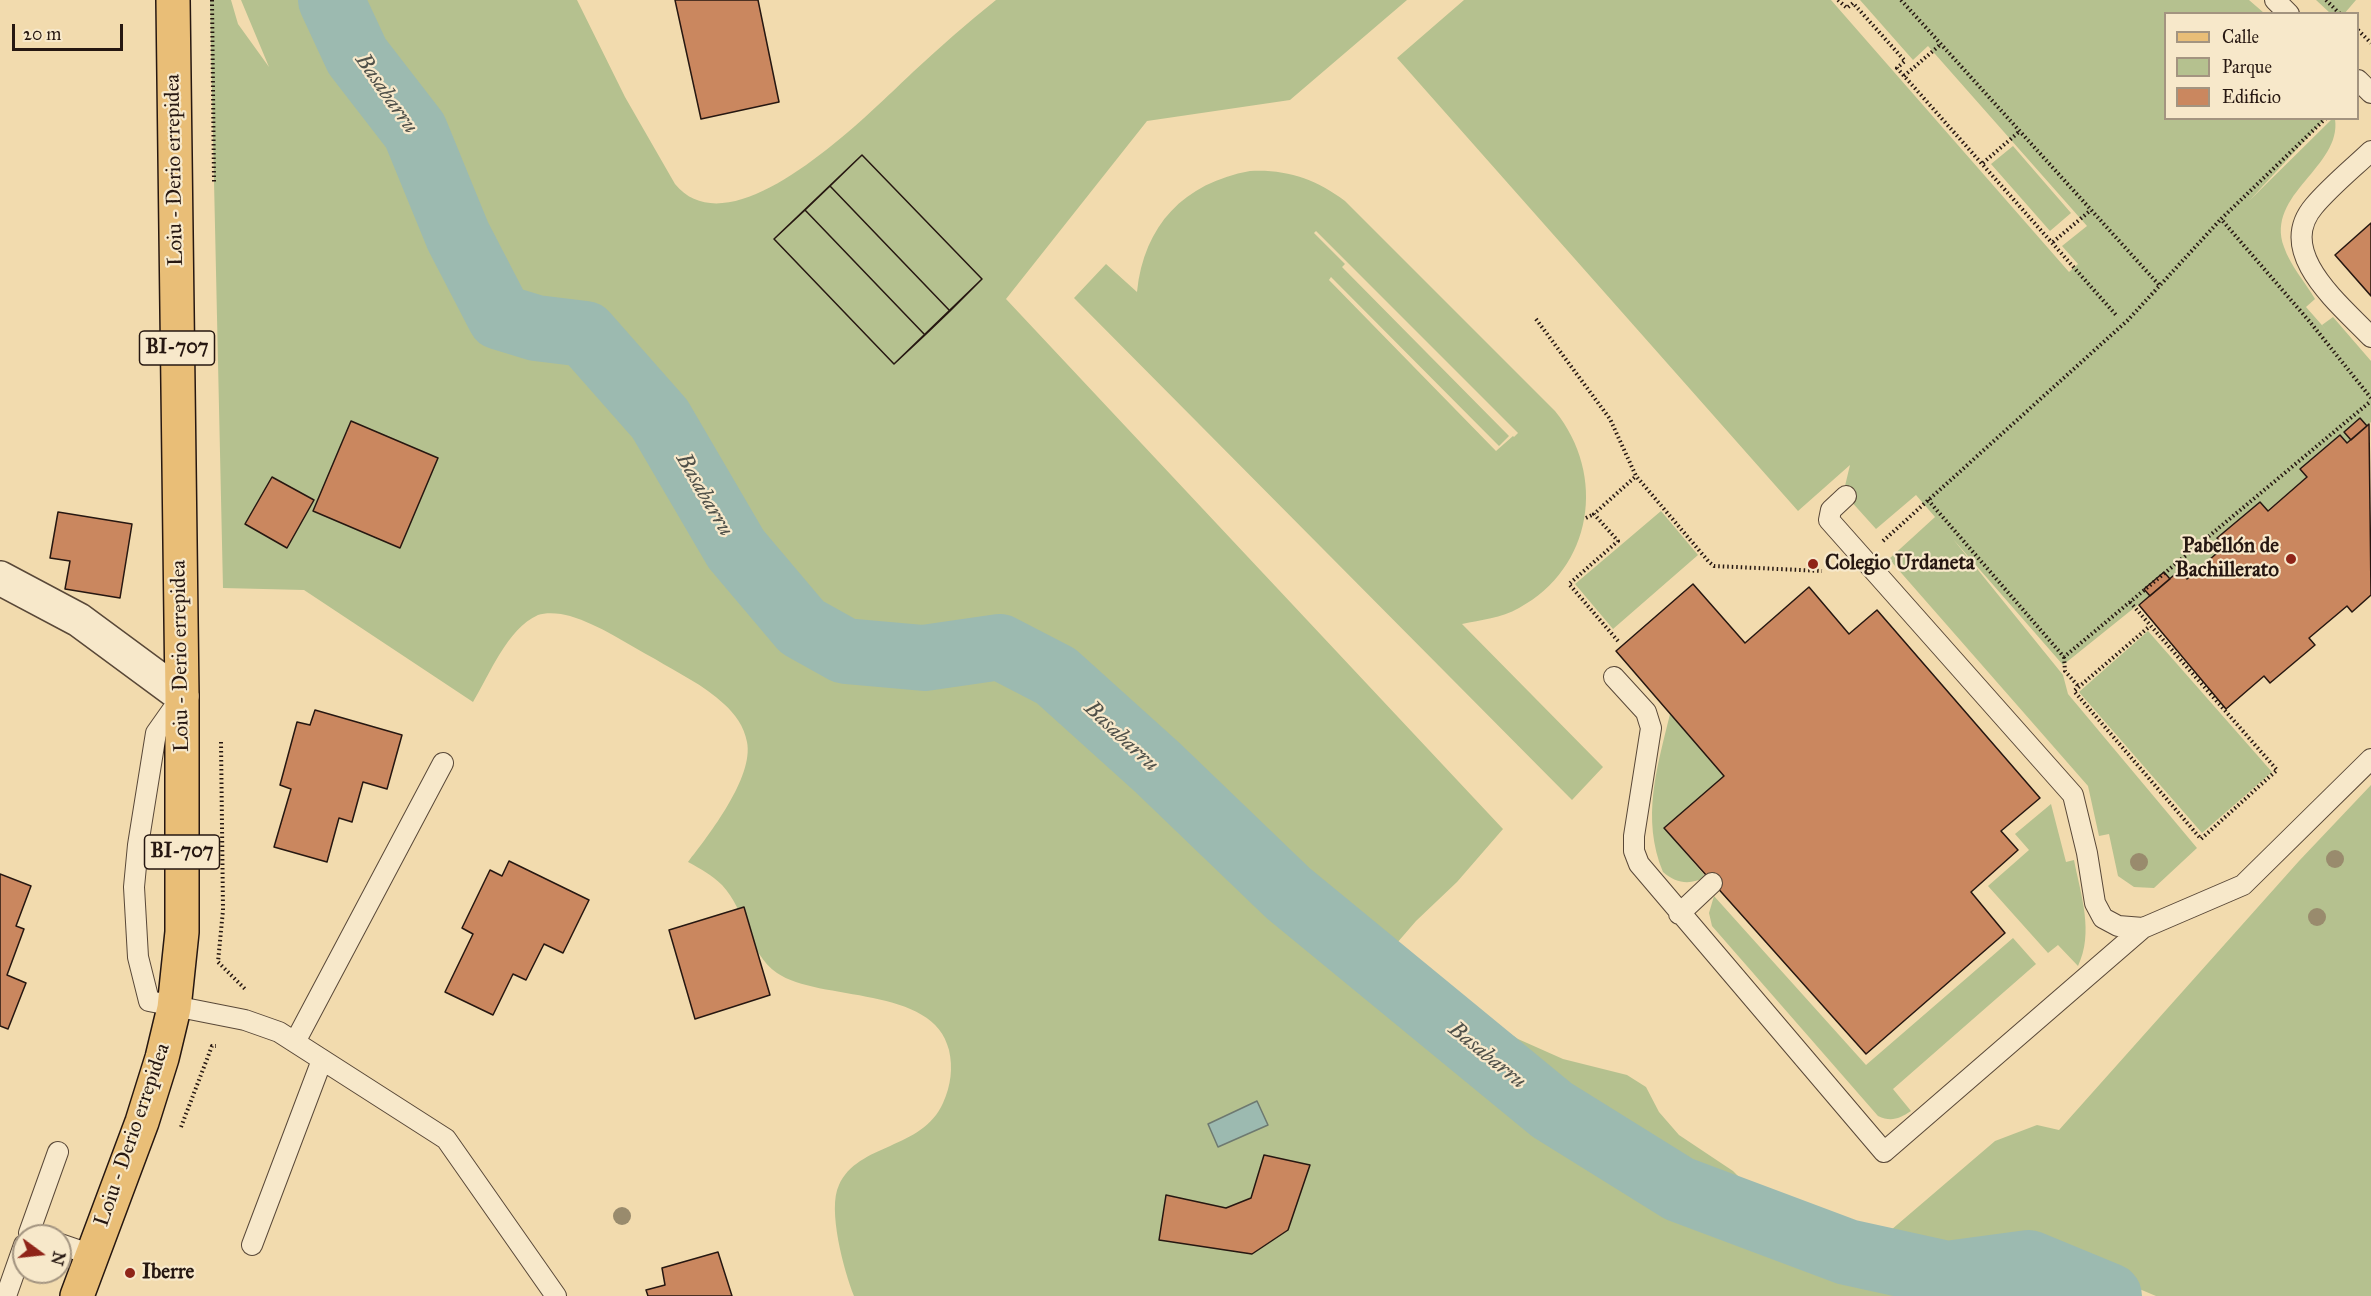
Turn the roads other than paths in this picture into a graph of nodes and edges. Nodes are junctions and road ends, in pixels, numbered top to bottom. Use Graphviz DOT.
graph roads {
  1 [pos="173,0"];
  2 [pos="2275,0"];
  3 [pos="2287,12"];
  4 [pos="2359,81"];
  5 [pos="2371,93"];
  6 [pos="2371,151"];
  7 [pos="2371,337"];
  8 [pos="1846,496"];
  9 [pos="0,578"];
  10 [pos="1614,676"];
  11 [pos="182,696"];
  12 [pos="2371,759"];
  13 [pos="443,763"];
  14 [pos="1712,883"];
  15 [pos="1679,914"];
  16 [pos="2143,928"];
  17 [pos="174,1008"];
  18 [pos="295,1042"];
  19 [pos="322,1060"];
  20 [pos="58,1152"];
  21 [pos="35,1224"];
  22 [pos="252,1245"];
  23 [pos="72,1248"];
  24 [pos="92,1255"];
  25 [pos="12,1282"];
  26 [pos="6,1296"];
  27 [pos="77,1296"];
  28 [pos="556,1296"];
  1 -- 11 [label="main road, Loiu - Derio errepidea / BI-707"];
  2 -- 3 [label="lane"];
  4 -- 5 [label="lane"];
  6 -- 7 [label="lane"];
  8 -- 16 [label="lane"];
  9 -- 11 [label="street"];
  10 -- 15 [label="lane"];
  11 -- 17 [label="main road, Loiu - Derio errepidea / BI-707"];
  11 -- 17 [label="lane"];
  12 -- 16 [label="lane"];
  13 -- 18 [label="lane"];
  14 -- 15 [label="lane"];
  15 -- 16 [label="lane"];
  17 -- 18 [label="lane"];
  17 -- 24 [label="main road, Loiu - Derio errepidea / BI-707"];
  18 -- 19 [label="lane"];
  19 -- 22 [label="lane"];
  19 -- 28 [label="lane"];
  20 -- 21 [label="lane"];
  23 -- 24 [label="lane"];
  24 -- 27 [label="main road, Loiu - Derio errepidea / BI-707"];
  25 -- 26 [label="lane"];
}
